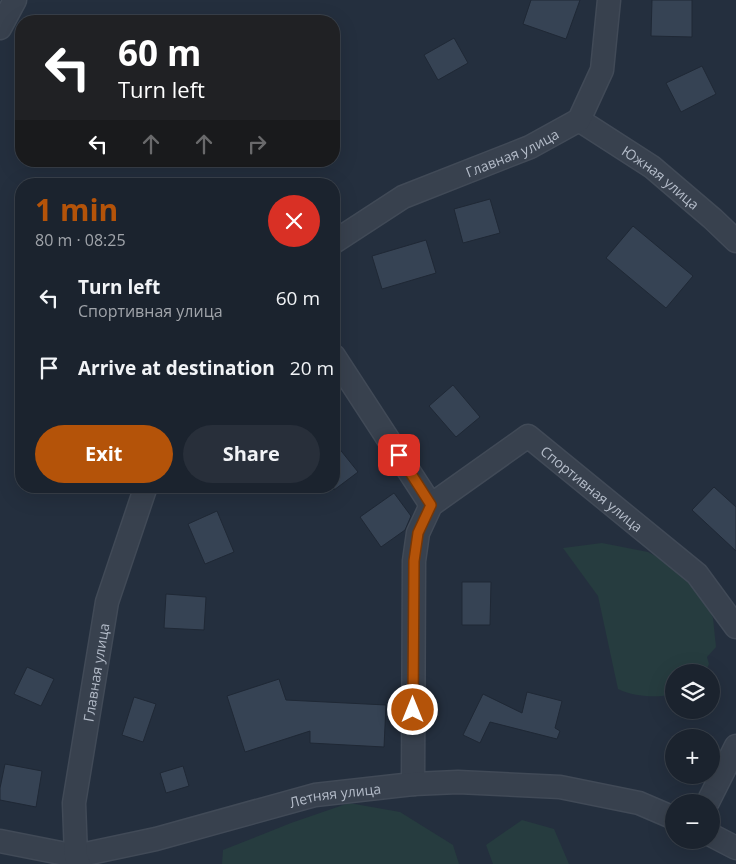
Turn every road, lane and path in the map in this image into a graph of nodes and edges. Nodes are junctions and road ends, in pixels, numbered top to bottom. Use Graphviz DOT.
graph roads {
  1 [pos="15,0"];
  2 [pos="609,0"];
  3 [pos="0,28"];
  4 [pos="579,120"];
  5 [pos="340,238"];
  6 [pos="736,241"];
  7 [pos="340,365"];
  8 [pos="144,493"];
  9 [pos="431,505"];
  10 [pos="736,627"];
  11 [pos="736,746"];
  12 [pos="413,784"];
  13 [pos="712,794"];
  14 [pos="665,814"];
  15 [pos="720,840"];
  16 [pos="0,841"];
  17 [pos="736,848"];
  18 [pos="78,860"];
  1 -- 3 [label="street"];
  2 -- 4 [label="street"];
  4 -- 5 [label="street, Главная улица"];
  4 -- 6 [label="street, Южная улица"];
  7 -- 9 [label="street"];
  8 -- 18 [label="street, Главная улица"];
  9 -- 10 [label="street, Спортивная улица"];
  9 -- 12 [label="street, Спортивная улица"];
  11 -- 13 [label="street"];
  12 -- 14 [label="street, Летняя улица"];
  12 -- 18 [label="street, Летняя улица"];
  15 -- 17 [label="street"];
  16 -- 18 [label="street, Летняя улица"];
}
